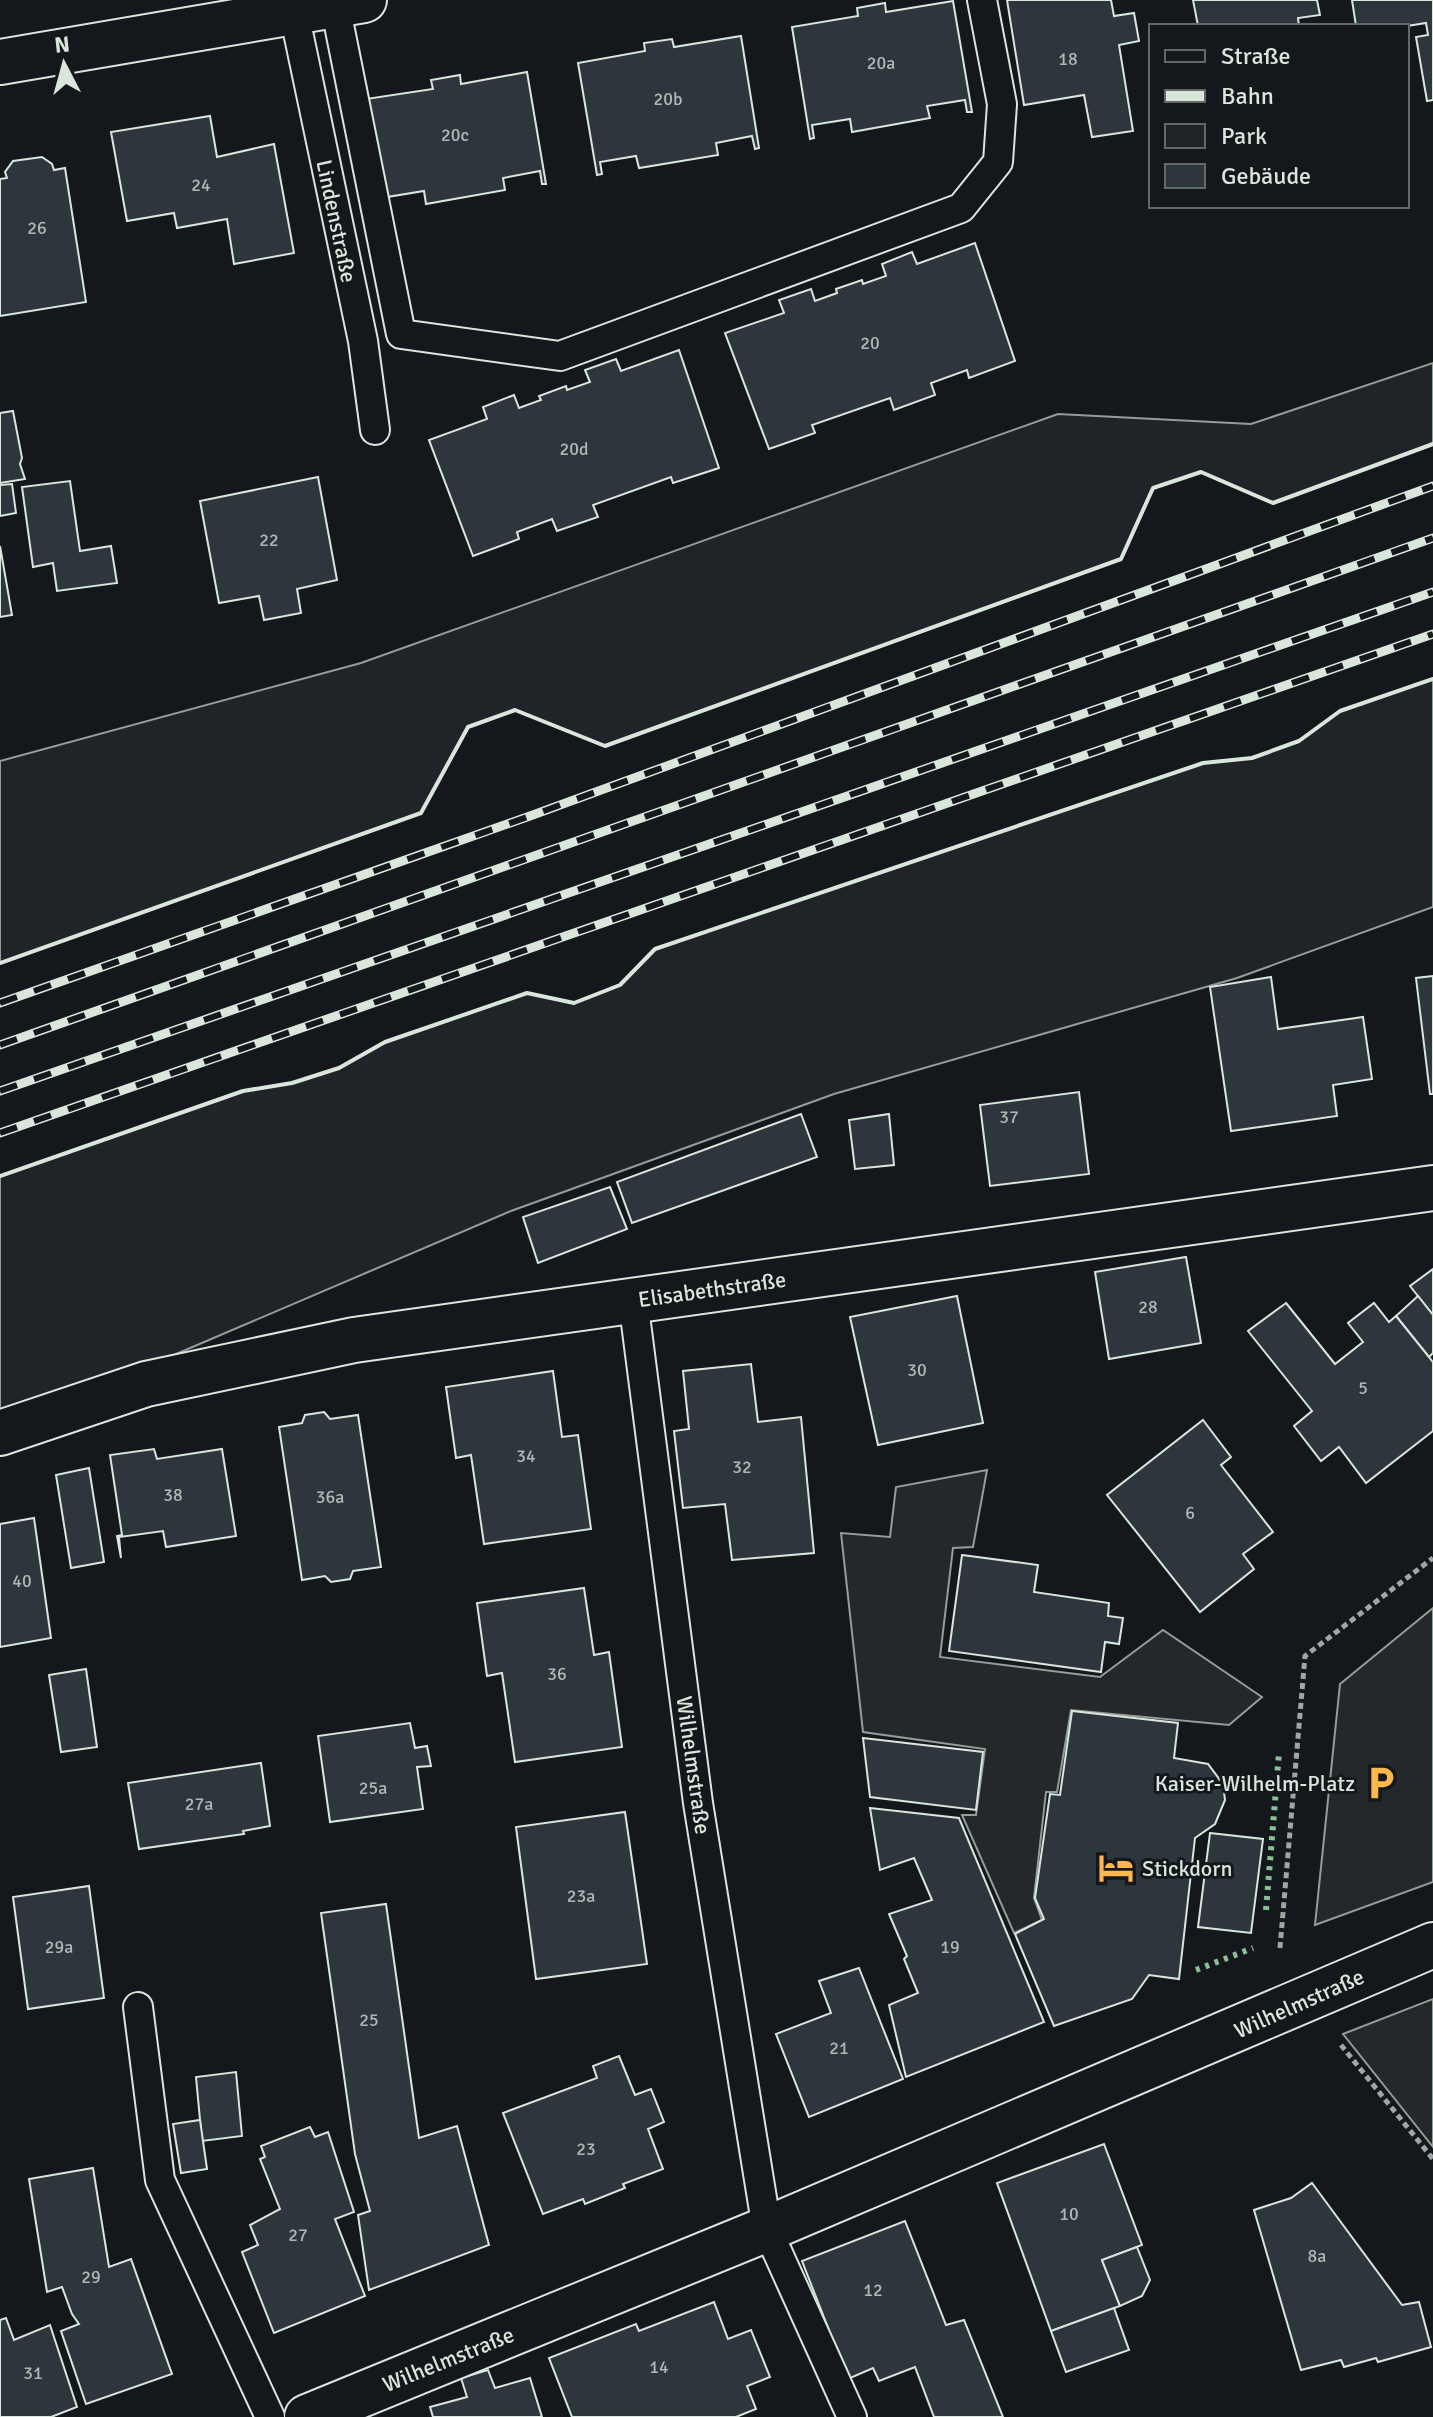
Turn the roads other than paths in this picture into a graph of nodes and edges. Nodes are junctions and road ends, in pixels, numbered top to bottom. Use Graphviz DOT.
graph roads {
  1 [pos="982,0"];
  2 [pos="331,6"];
  3 [pos="0,62"];
  4 [pos="375,430"];
  5 [pos="1433,1188"];
  6 [pos="633,1300"];
  7 [pos="0,1433"];
  8 [pos="1433,1945"];
  9 [pos="138,2007"];
  10 [pos="767,2229"];
  11 [pos="270,2417"];
  12 [pos="307,2417"];
  13 [pos="852,2417"];
  1 -- 2 [label="lane"];
  2 -- 3 [label="street"];
  2 -- 4 [label="lane, Lindenstraße"];
  5 -- 6 [label="street, Elisabethstraße"];
  6 -- 7 [label="street, Elisabethstraße"];
  6 -- 10 [label="lane, Wilhelmstraße"];
  8 -- 10 [label="street, Wilhelmstraße"];
  9 -- 11 [label="lane"];
  10 -- 12 [label="street, Wilhelmstraße"];
  10 -- 13 [label="lane, Wilhelmstraße"];
}
